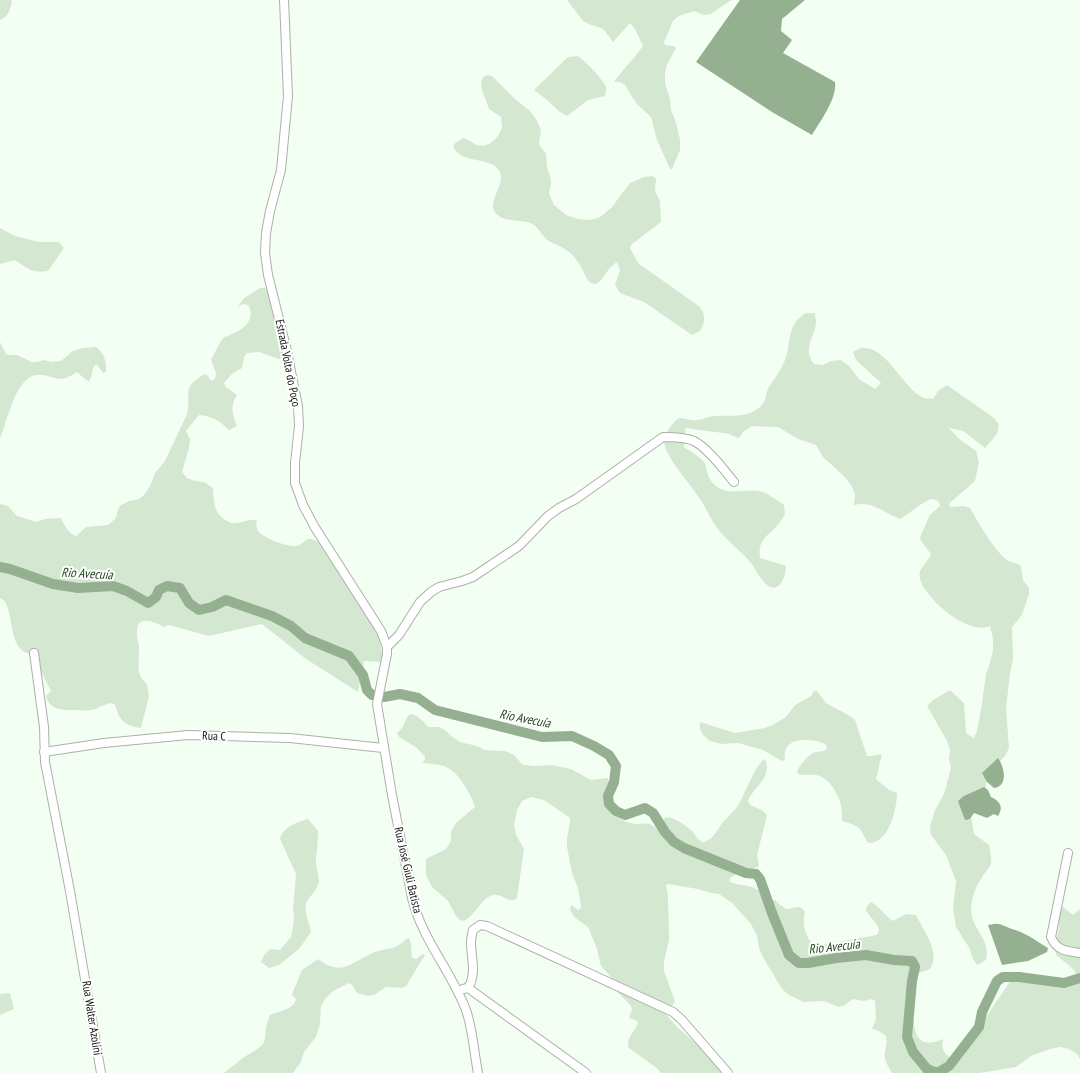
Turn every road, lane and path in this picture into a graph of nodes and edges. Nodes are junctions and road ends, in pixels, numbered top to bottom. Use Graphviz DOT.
graph roads {
  1 [pos="284,0"];
  2 [pos="734,482"];
  3 [pos="387,648"];
  4 [pos="34,653"];
  5 [pos="377,704"];
  6 [pos="384,748"];
  7 [pos="44,752"];
  8 [pos="1068,853"];
  9 [pos="1080,953"];
  10 [pos="468,988"];
  11 [pos="457,990"];
  12 [pos="101,1073"];
  13 [pos="478,1073"];
  14 [pos="586,1073"];
  15 [pos="728,1073"];
  1 -- 3 [label="street, Estrada Volta do Poço"];
  2 -- 3 [label="street"];
  3 -- 5 [label="street, Estrada Volta do Poço"];
  4 -- 7 [label="street, Rua Walter Azolini"];
  5 -- 6 [label="street, Rua José Giuli Batista"];
  6 -- 7 [label="street, Rua C"];
  6 -- 11 [label="street, Rua José Giuli Batista"];
  7 -- 12 [label="street, Rua Walter Azolini"];
  8 -- 9 [label="street"];
  10 -- 11 [label="street"];
  10 -- 14 [label="street"];
  10 -- 15 [label="street"];
  11 -- 13 [label="street, Rua José Giuli Batista"];
}
